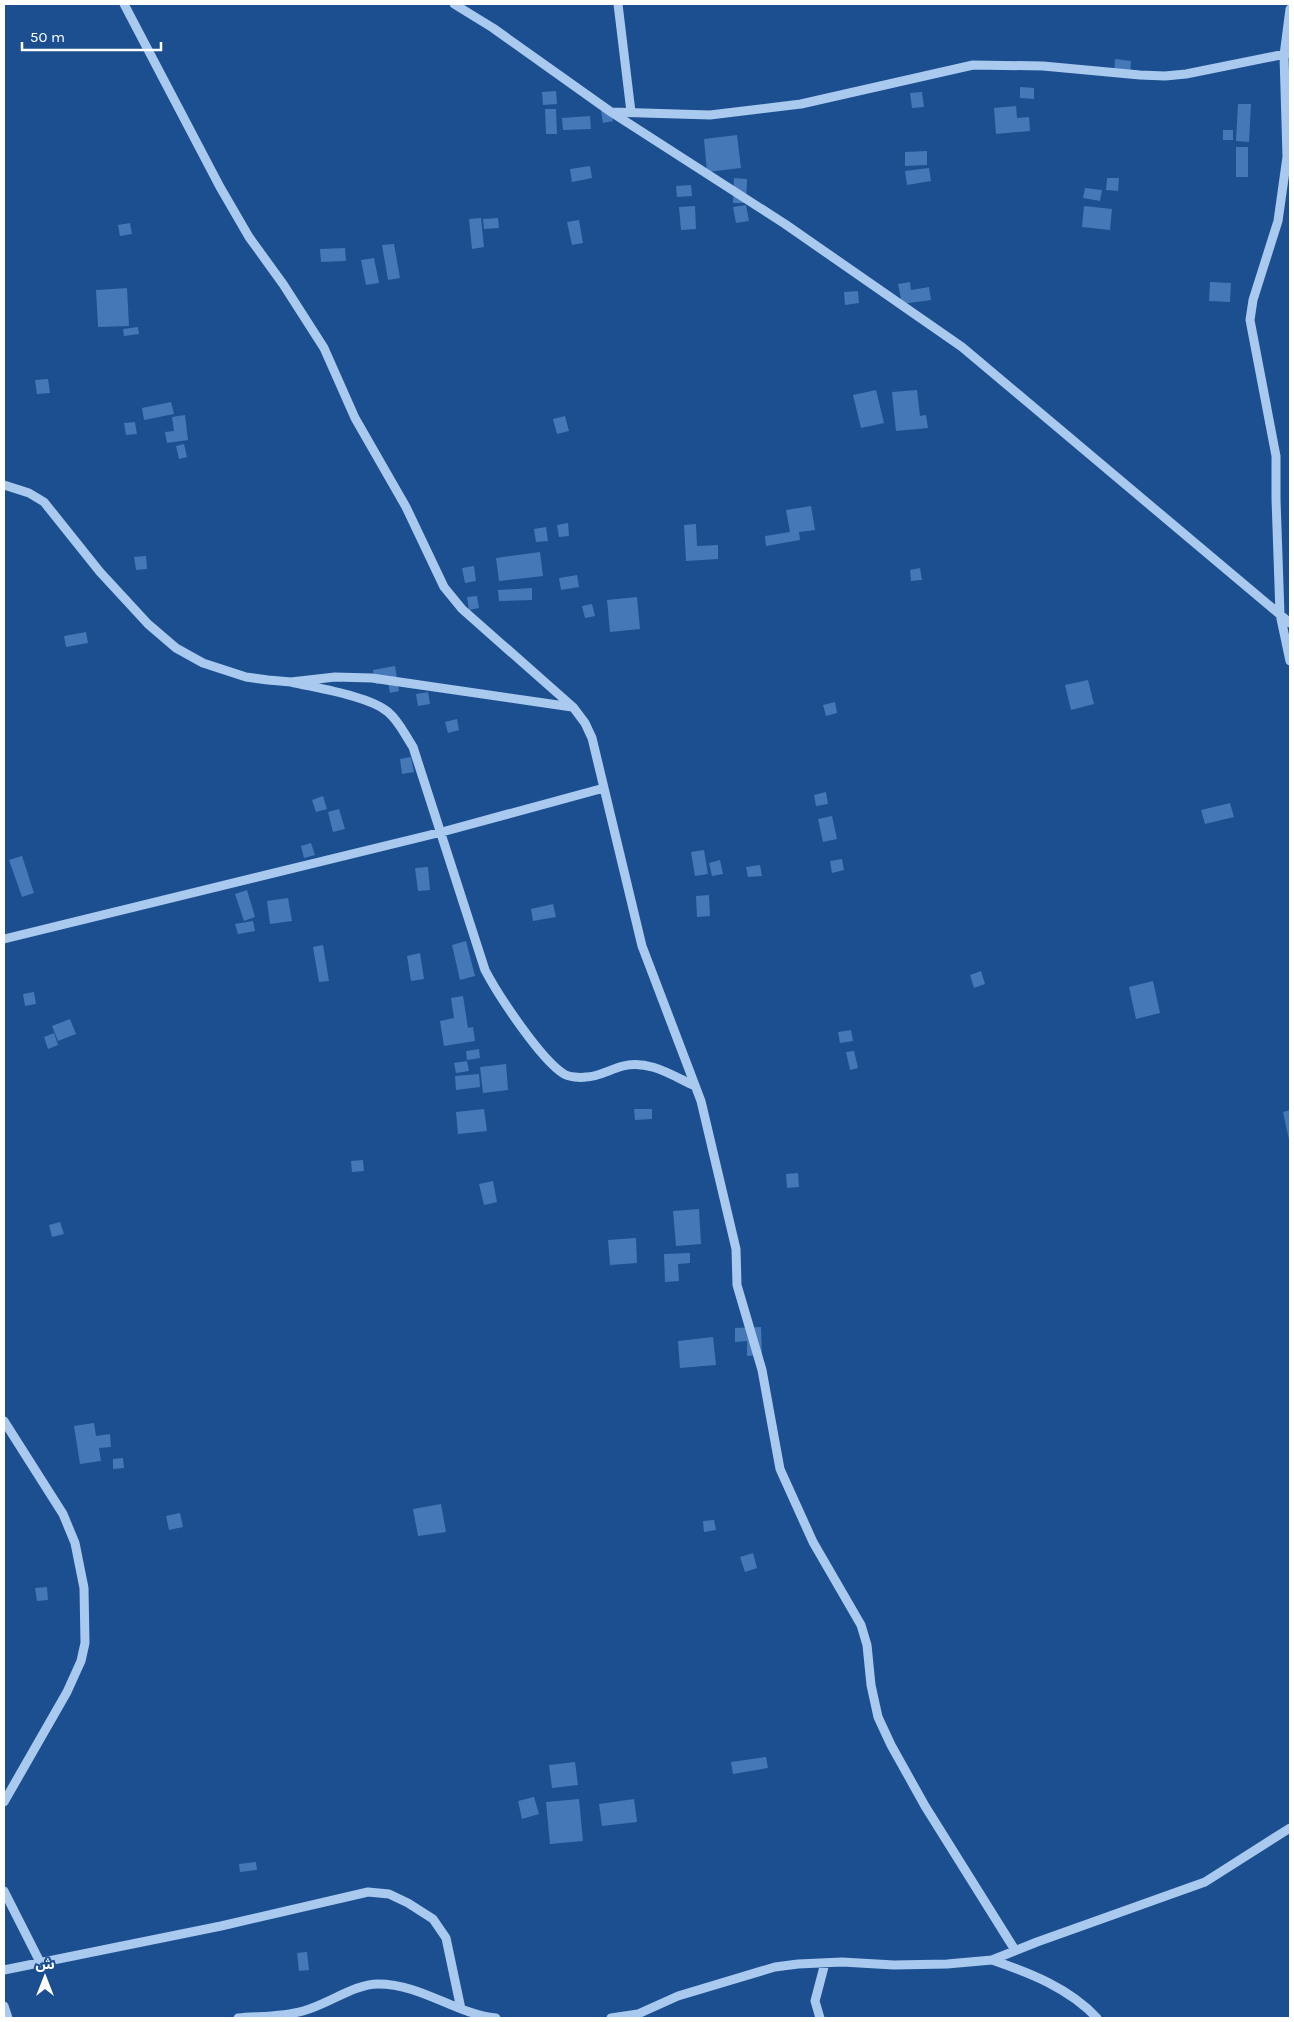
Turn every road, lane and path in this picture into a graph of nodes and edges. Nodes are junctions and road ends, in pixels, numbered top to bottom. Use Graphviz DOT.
graph roads {
  1 [pos="124,4"];
  2 [pos="454,4"];
  3 [pos="618,4"];
  4 [pos="1290,9"];
  5 [pos="1287,54"];
  6 [pos="611,112"];
  7 [pos="631,112"];
  8 [pos="4,485"];
  9 [pos="1280,614"];
  10 [pos="1290,623"];
  11 [pos="1290,661"];
  12 [pos="291,682"];
  13 [pos="573,707"];
  14 [pos="604,788"];
  15 [pos="442,832"];
  16 [pos="4,939"];
  17 [pos="695,1086"];
  18 [pos="4,1421"];
  19 [pos="4,1802"];
  20 [pos="1290,1828"];
  21 [pos="4,1891"];
  22 [pos="1016,1950"];
  23 [pos="992,1960"];
  24 [pos="40,1962"];
  25 [pos="825,1963"];
  26 [pos="4,1970"];
  27 [pos="4,2006"];
  28 [pos="461,2009"];
  29 [pos="637,2016"];
  30 [pos="8,2018"];
  31 [pos="238,2018"];
  32 [pos="496,2018"];
  33 [pos="611,2018"];
  34 [pos="820,2018"];
  35 [pos="1097,2018"];
  1 -- 13 [label="street"];
  2 -- 6 [label="street"];
  3 -- 7 [label="street"];
  4 -- 5 [label="street"];
  5 -- 7 [label="street"];
  5 -- 9 [label="street"];
  6 -- 7 [label="street"];
  6 -- 9 [label="street"];
  8 -- 12 [label="street"];
  9 -- 10 [label="street"];
  9 -- 11 [label="street"];
  12 -- 13 [label="street"];
  12 -- 15 [label="street"];
  13 -- 14 [label="street"];
  14 -- 15 [label="street"];
  14 -- 17 [label="street"];
  15 -- 16 [label="street"];
  15 -- 17 [label="street"];
  17 -- 22 [label="street"];
  18 -- 19 [label="street"];
  20 -- 22 [label="street"];
  21 -- 24 [label="street"];
  22 -- 23 [label="street"];
  23 -- 25 [label="street"];
  23 -- 35 [label="street"];
  24 -- 26 [label="street"];
  24 -- 28 [label="street"];
  25 -- 29 [label="street"];
  25 -- 34 [label="street"];
  27 -- 30 [label="street"];
  28 -- 31 [label="street"];
  28 -- 32 [label="street"];
  29 -- 33 [label="street"];
}
